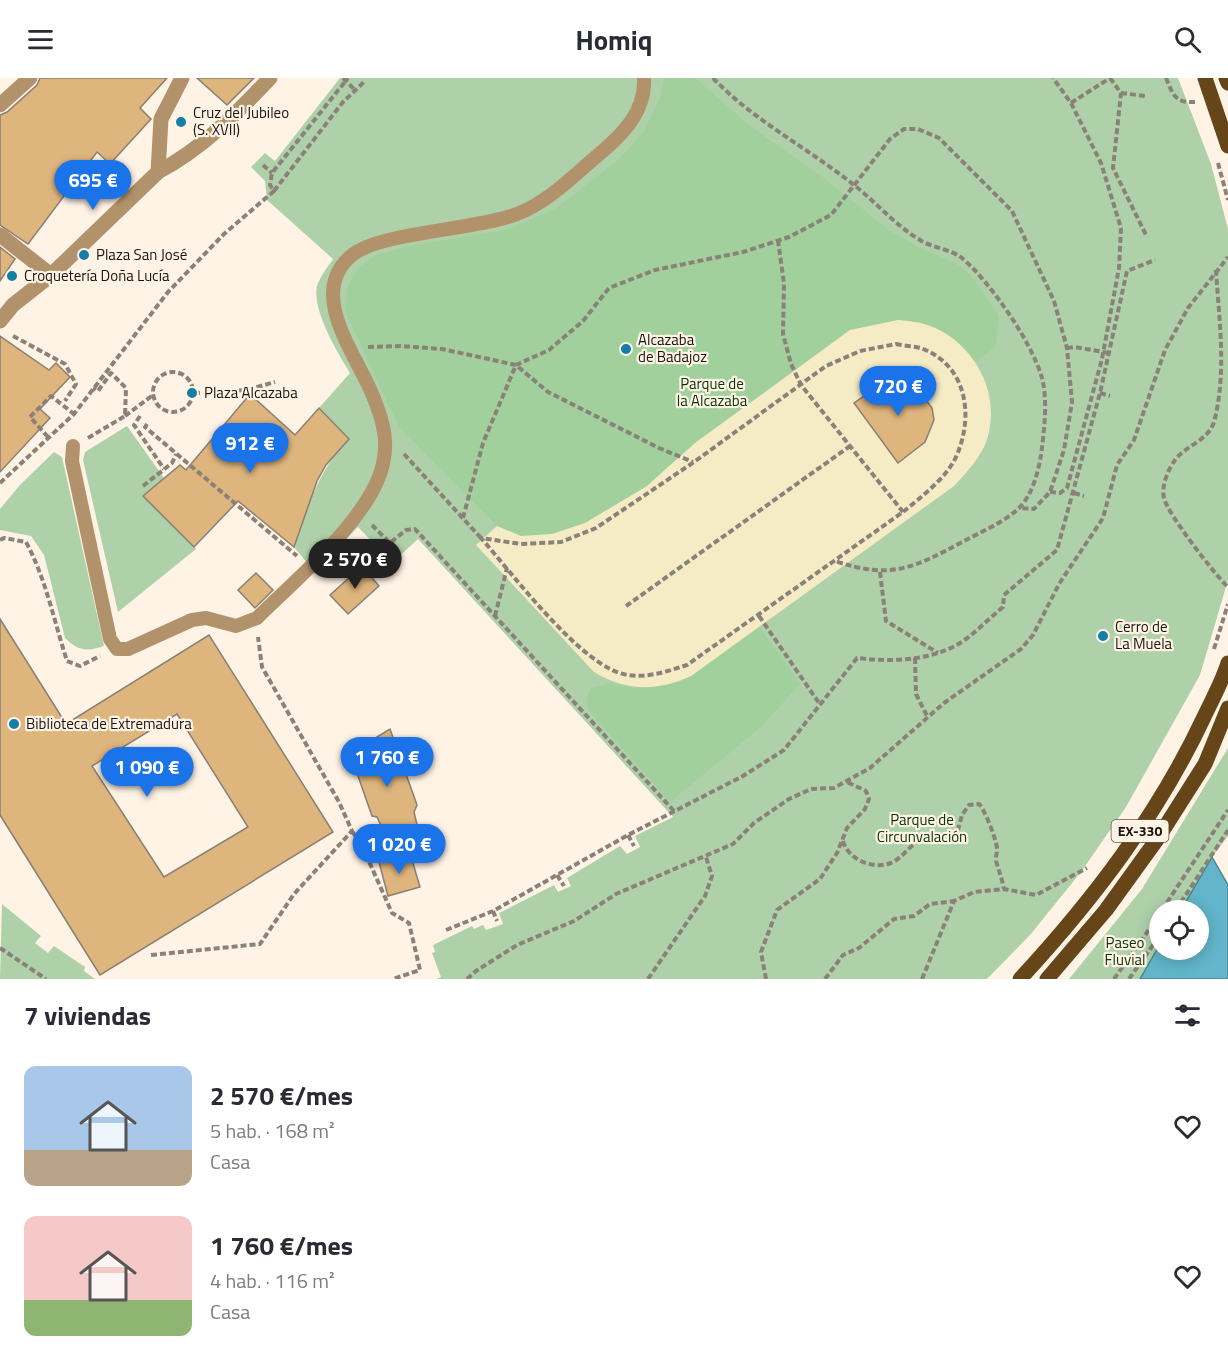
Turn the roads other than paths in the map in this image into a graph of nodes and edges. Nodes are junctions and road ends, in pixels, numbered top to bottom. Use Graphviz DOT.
graph roads {
  1 [pos="30,78"];
  2 [pos="182,78"];
  3 [pos="270,78"];
  4 [pos="644,78"];
  5 [pos="1205,78"];
  6 [pos="1226,78"];
  7 [pos="1228,83"];
  8 [pos="0,105"];
  9 [pos="1228,146"];
  10 [pos="158,172"];
  11 [pos="0,235"];
  12 [pos="51,275"];
  13 [pos="4,327"];
  14 [pos="73,446"];
  15 [pos="1228,663"];
  16 [pos="1228,708"];
  17 [pos="1020,979"];
  18 [pos="1047,979"];
  1 -- 8 [label="street"];
  2 -- 10 [label="street"];
  3 -- 10 [label="street"];
  4 -- 14 [label="lane"];
  5 -- 9 [label="main road"];
  6 -- 7 [label="main road"];
  10 -- 12 [label="street"];
  11 -- 12 [label="street"];
  12 -- 13 [label="street"];
  15 -- 17 [label="main road, EX-330"];
  16 -- 18 [label="main road, EX-330"];
}
